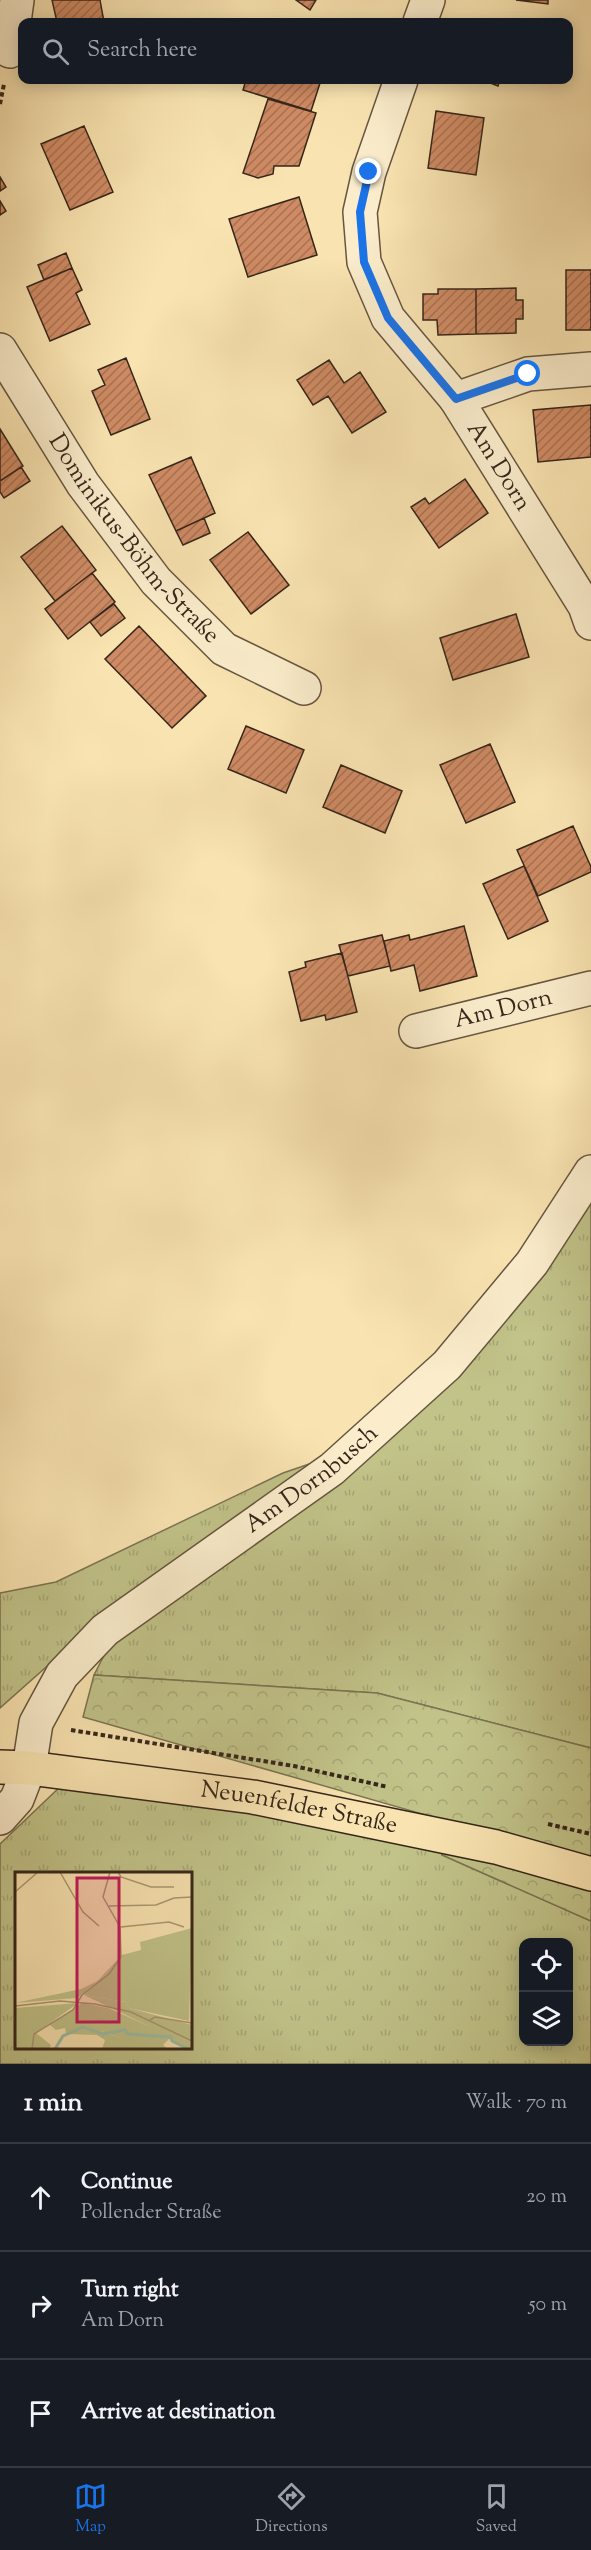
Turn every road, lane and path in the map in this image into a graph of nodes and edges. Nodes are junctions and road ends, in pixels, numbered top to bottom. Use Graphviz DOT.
graph roads {
  1 [pos="17,0"];
  2 [pos="428,0"];
  3 [pos="421,18"];
  4 [pos="10,51"];
  5 [pos="400,84"];
  6 [pos="0,350"];
  7 [pos="591,369"];
  8 [pos="456,399"];
  9 [pos="591,623"];
  10 [pos="304,688"];
  11 [pos="591,988"];
  12 [pos="416,1031"];
  13 [pos="591,1172"];
  14 [pos="14,1767"];
  15 [pos="0,1818"];
  16 [pos="591,1874"];
  1 -- 4 [label="street"];
  2 -- 3 [label="street"];
  5 -- 8 [label="street, Am Dorn"];
  6 -- 10 [label="street, Dominikus-Böhm-Straße"];
  7 -- 8 [label="street"];
  8 -- 9 [label="street, Am Dorn"];
  11 -- 12 [label="street, Am Dorn"];
  13 -- 14 [label="street, Am Dornbusch"];
  14 -- 15 [label="street, Am Dornbusch"];
  14 -- 16 [label="main road, Neuenfelder Straße"];
}
